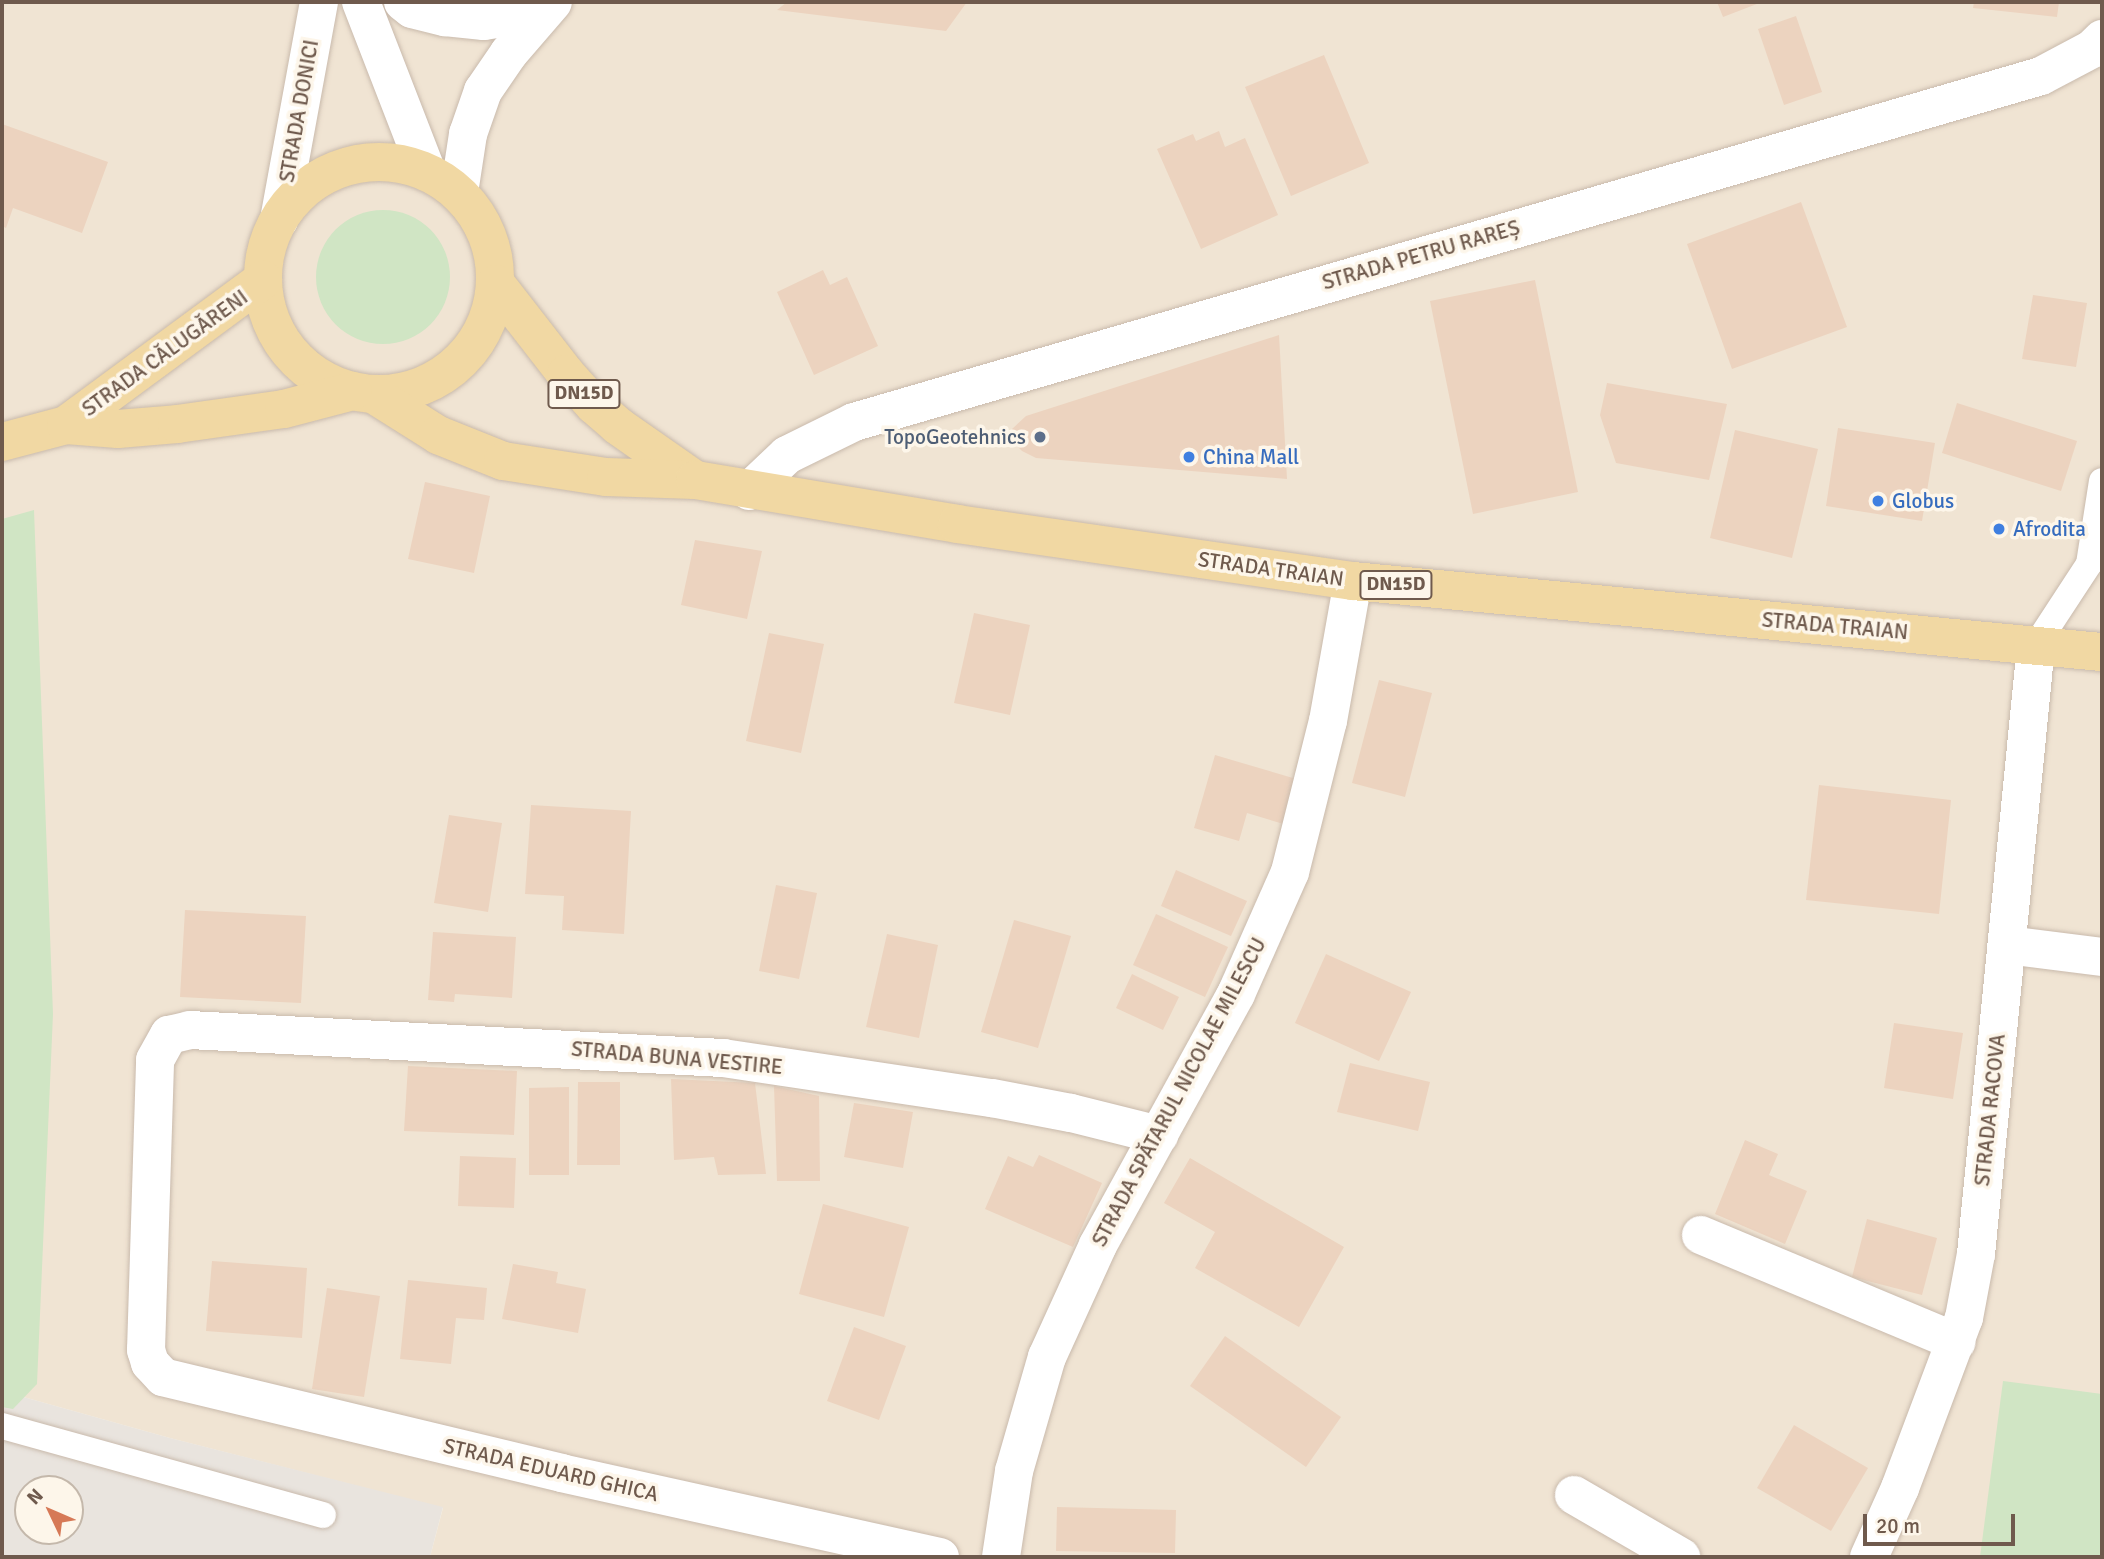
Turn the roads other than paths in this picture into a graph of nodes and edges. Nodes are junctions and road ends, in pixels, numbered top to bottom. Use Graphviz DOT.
graph roads {
  1 [pos="319,2"];
  2 [pos="361,2"];
  3 [pos="403,2"];
  4 [pos="548,7"];
  5 [pos="2102,38"];
  6 [pos="427,172"];
  7 [pos="459,193"];
  8 [pos="279,220"];
  9 [pos="263,280"];
  10 [pos="496,284"];
  11 [pos="363,393"];
  12 [pos="66,425"];
  13 [pos="2,442"];
  14 [pos="695,480"];
  15 [pos="2102,481"];
  16 [pos="749,491"];
  17 [pos="1353,581"];
  18 [pos="2036,645"];
  19 [pos="2102,652"];
  20 [pos="2007,945"];
  21 [pos="2102,957"];
  22 [pos="1159,1135"];
  23 [pos="1701,1235"];
  24 [pos="1957,1342"];
  25 [pos="163,1377"];
  26 [pos="2,1426"];
  27 [pos="1574,1495"];
  28 [pos="323,1515"];
  29 [pos="940,1557"];
  30 [pos="1001,1557"];
  31 [pos="1681,1557"];
  32 [pos="1869,1557"];
  1 -- 8 [label="street, STRADA DONICI"];
  2 -- 6 [label="street"];
  3 -- 4 [label="street"];
  4 -- 7 [label="street"];
  5 -- 16 [label="street, STRADA PETRU RAREȘ"];
  6 -- 7 [label="main road"];
  6 -- 8 [label="main road"];
  7 -- 10 [label="main road"];
  8 -- 9 [label="main road"];
  9 -- 11 [label="main road"];
  9 -- 12 [label="main road, STRADA CĂLUGĂRENI"];
  10 -- 11 [label="main road"];
  10 -- 14 [label="main road, STRADA TRAIAN / DN15D"];
  11 -- 12 [label="main road, STRADA CĂLUGĂRENI"];
  11 -- 14 [label="main road, STRADA TRAIAN"];
  12 -- 13 [label="main road, STRADA CĂLUGĂRENI"];
  14 -- 16 [label="main road, STRADA TRAIAN / DN15D"];
  15 -- 18 [label="lane"];
  16 -- 17 [label="main road, STRADA TRAIAN / DN15D"];
  17 -- 18 [label="main road, STRADA TRAIAN / DN15D"];
  17 -- 22 [label="street, STRADA SPĂTARUL NICOLAE MILESCU"];
  18 -- 19 [label="main road, STRADA TRAIAN / DN15D"];
  18 -- 20 [label="street, STRADA RACOVA"];
  20 -- 21 [label="street"];
  20 -- 24 [label="street, STRADA RACOVA"];
  22 -- 25 [label="street, STRADA BUNA VESTIRE"];
  22 -- 30 [label="street, STRADA SPĂTARUL NICOLAE MILESCU"];
  23 -- 24 [label="street"];
  24 -- 32 [label="street, STRADA RACOVA"];
  25 -- 29 [label="street, STRADA EDUARD GHICA"];
  26 -- 28 [label="lane"];
  27 -- 31 [label="street"];
}
